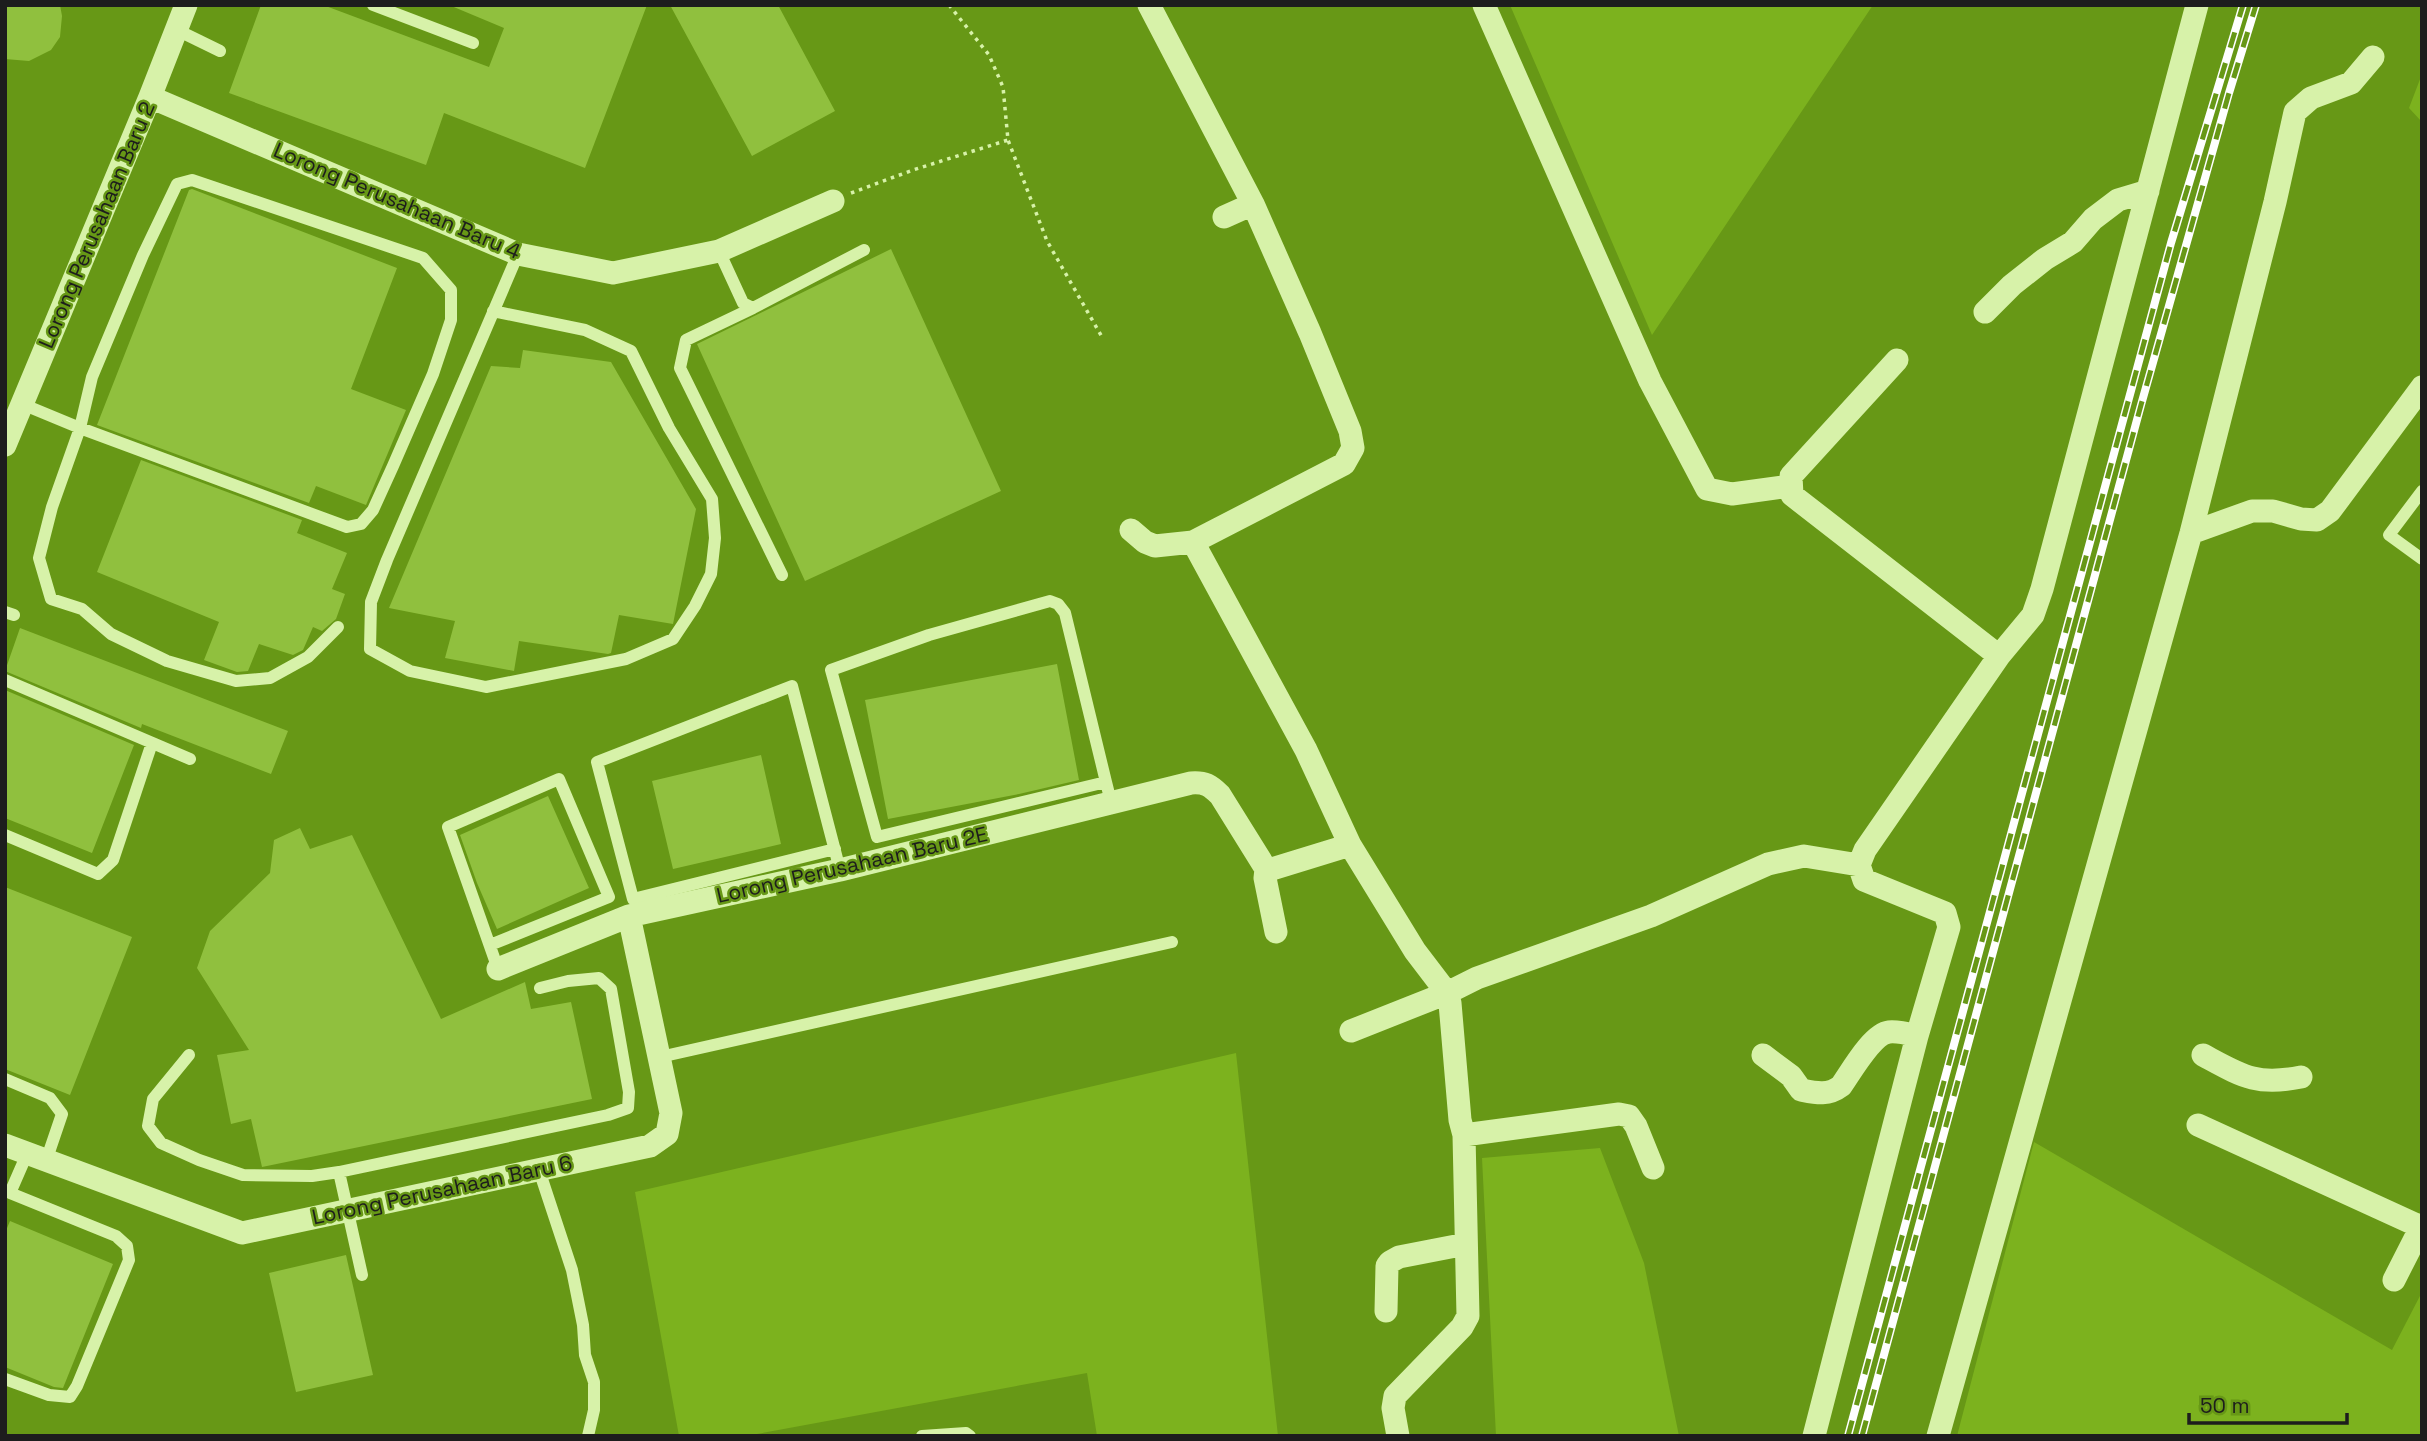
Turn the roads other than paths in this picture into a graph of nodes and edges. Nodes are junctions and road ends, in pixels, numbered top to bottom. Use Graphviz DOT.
graph roads {
  1 [pos="186,5"];
  2 [pos="373,5"];
  3 [pos="1149,5"];
  4 [pos="1485,5"];
  5 [pos="2192,8"];
  6 [pos="177,30"];
  7 [pos="473,43"];
  8 [pos="220,51"];
  9 [pos="2373,57"];
  10 [pos="150,97"];
  11 [pos="2148,191"];
  12 [pos="833,201"];
  13 [pos="1253,204"];
  14 [pos="1224,217"];
  15 [pos="864,250"];
  16 [pos="719,251"];
  17 [pos="517,254"];
  18 [pos="753,308"];
  19 [pos="493,312"];
  20 [pos="1986,312"];
  21 [pos="1897,360"];
  22 [pos="2422,387"];
  23 [pos="22,404"];
  24 [pos="80,428"];
  25 [pos="5,445"];
  26 [pos="1790,486"];
  27 [pos="2422,491"];
  28 [pos="1131,530"];
  29 [pos="2191,533"];
  30 [pos="1193,542"];
  31 [pos="2422,559"];
  32 [pos="782,575"];
  33 [pos="338,626"];
  34 [pos="1999,656"];
  35 [pos="5,680"];
  36 [pos="152,743"];
  37 [pos="190,758"];
  38 [pos="1109,792"];
  39 [pos="5,835"];
  40 [pos="1350,845"];
  41 [pos="837,859"];
  42 [pos="1859,864"];
  43 [pos="1266,869"];
  44 [pos="629,916"];
  45 [pos="1276,932"];
  46 [pos="1172,942"];
  47 [pos="490,946"];
  48 [pos="498,969"];
  49 [pos="540,988"];
  50 [pos="1447,993"];
  51 [pos="1351,1031"];
  52 [pos="1917,1036"];
  53 [pos="189,1055"];
  54 [pos="1763,1055"];
  55 [pos="2203,1055"];
  56 [pos="660,1057"];
  57 [pos="2301,1077"];
  58 [pos="5,1079"];
  59 [pos="2198,1125"];
  60 [pos="1464,1135"];
  61 [pos="26,1153"];
  62 [pos="1653,1168"];
  63 [pos="539,1170"];
  64 [pos="339,1172"];
  65 [pos="8,1198"];
  66 [pos="348,1209"];
  67 [pos="2421,1226"];
  68 [pos="1466,1244"];
  69 [pos="362,1275"];
  70 [pos="2394,1280"];
  71 [pos="1386,1311"];
  72 [pos="5,1379"];
  73 [pos="588,1436"];
  74 [pos="922,1436"];
  75 [pos="970,1436"];
  76 [pos="1398,1436"];
  77 [pos="1814,1436"];
  78 [pos="1938,1436"];
  1 -- 6 [label="street, Lorong Perusahaan Baru 2"];
  2 -- 7 [label="lane"];
  3 -- 13 [label="street"];
  4 -- 26 [label="street"];
  5 -- 11 [label="street"];
  6 -- 8 [label="lane"];
  6 -- 10 [label="street, Lorong Perusahaan Baru 2"];
  9 -- 29 [label="street"];
  10 -- 17 [label="street, Lorong Perusahaan Baru 4"];
  10 -- 23 [label="street, Lorong Perusahaan Baru 2"];
  11 -- 20 [label="street"];
  11 -- 34 [label="street"];
  12 -- 16 [label="street, Lorong Perusahaan Baru 4"];
  13 -- 14 [label="street"];
  13 -- 30 [label="street"];
  15 -- 18 [label="lane"];
  16 -- 17 [label="street, Lorong Perusahaan Baru 4"];
  16 -- 18 [label="lane"];
  17 -- 19 [label="lane"];
  18 -- 32 [label="lane"];
  19 -- 19 [label="lane"];
  21 -- 26 [label="street"];
  22 -- 29 [label="street"];
  23 -- 24 [label="lane"];
  23 -- 25 [label="street, Lorong Perusahaan Baru 2"];
  24 -- 24 [label="lane"];
  24 -- 33 [label="lane"];
  26 -- 34 [label="street"];
  27 -- 31 [label="lane"];
  28 -- 30 [label="street"];
  29 -- 78 [label="street"];
  30 -- 40 [label="street"];
  34 -- 42 [label="street"];
  35 -- 36 [label="lane"];
  36 -- 37 [label="lane"];
  36 -- 39 [label="lane"];
  38 -- 38 [label="lane"];
  38 -- 41 [label="street, Lorong Perusahaan Baru 2E"];
  38 -- 43 [label="street, Lorong Perusahaan Baru 2E"];
  40 -- 43 [label="street"];
  40 -- 50 [label="street"];
  41 -- 41 [label="lane"];
  41 -- 44 [label="street, Lorong Perusahaan Baru 2E"];
  42 -- 50 [label="street"];
  42 -- 52 [label="street"];
  43 -- 45 [label="street"];
  44 -- 48 [label="street, Lorong Perusahaan Baru 2E"];
  44 -- 56 [label="street, Lorong Perusahaan Baru 6"];
  46 -- 56 [label="lane"];
  47 -- 47 [label="lane"];
  47 -- 48 [label="lane"];
  49 -- 64 [label="lane"];
  50 -- 51 [label="street"];
  50 -- 60 [label="street"];
  52 -- 54 [label="street"];
  52 -- 77 [label="street"];
  53 -- 64 [label="lane"];
  55 -- 57 [label="street"];
  56 -- 63 [label="street, Lorong Perusahaan Baru 6"];
  58 -- 61 [label="lane"];
  59 -- 67 [label="street"];
  60 -- 62 [label="street"];
  60 -- 68 [label="street"];
  61 -- 65 [label="lane"];
  61 -- 66 [label="street, Lorong Perusahaan Baru 6"];
  63 -- 66 [label="street, Lorong Perusahaan Baru 6"];
  63 -- 73 [label="lane"];
  64 -- 66 [label="lane"];
  65 -- 72 [label="lane"];
  66 -- 69 [label="lane"];
  67 -- 70 [label="street"];
  68 -- 71 [label="street"];
  68 -- 76 [label="street"];
  74 -- 75 [label="lane"];
}
